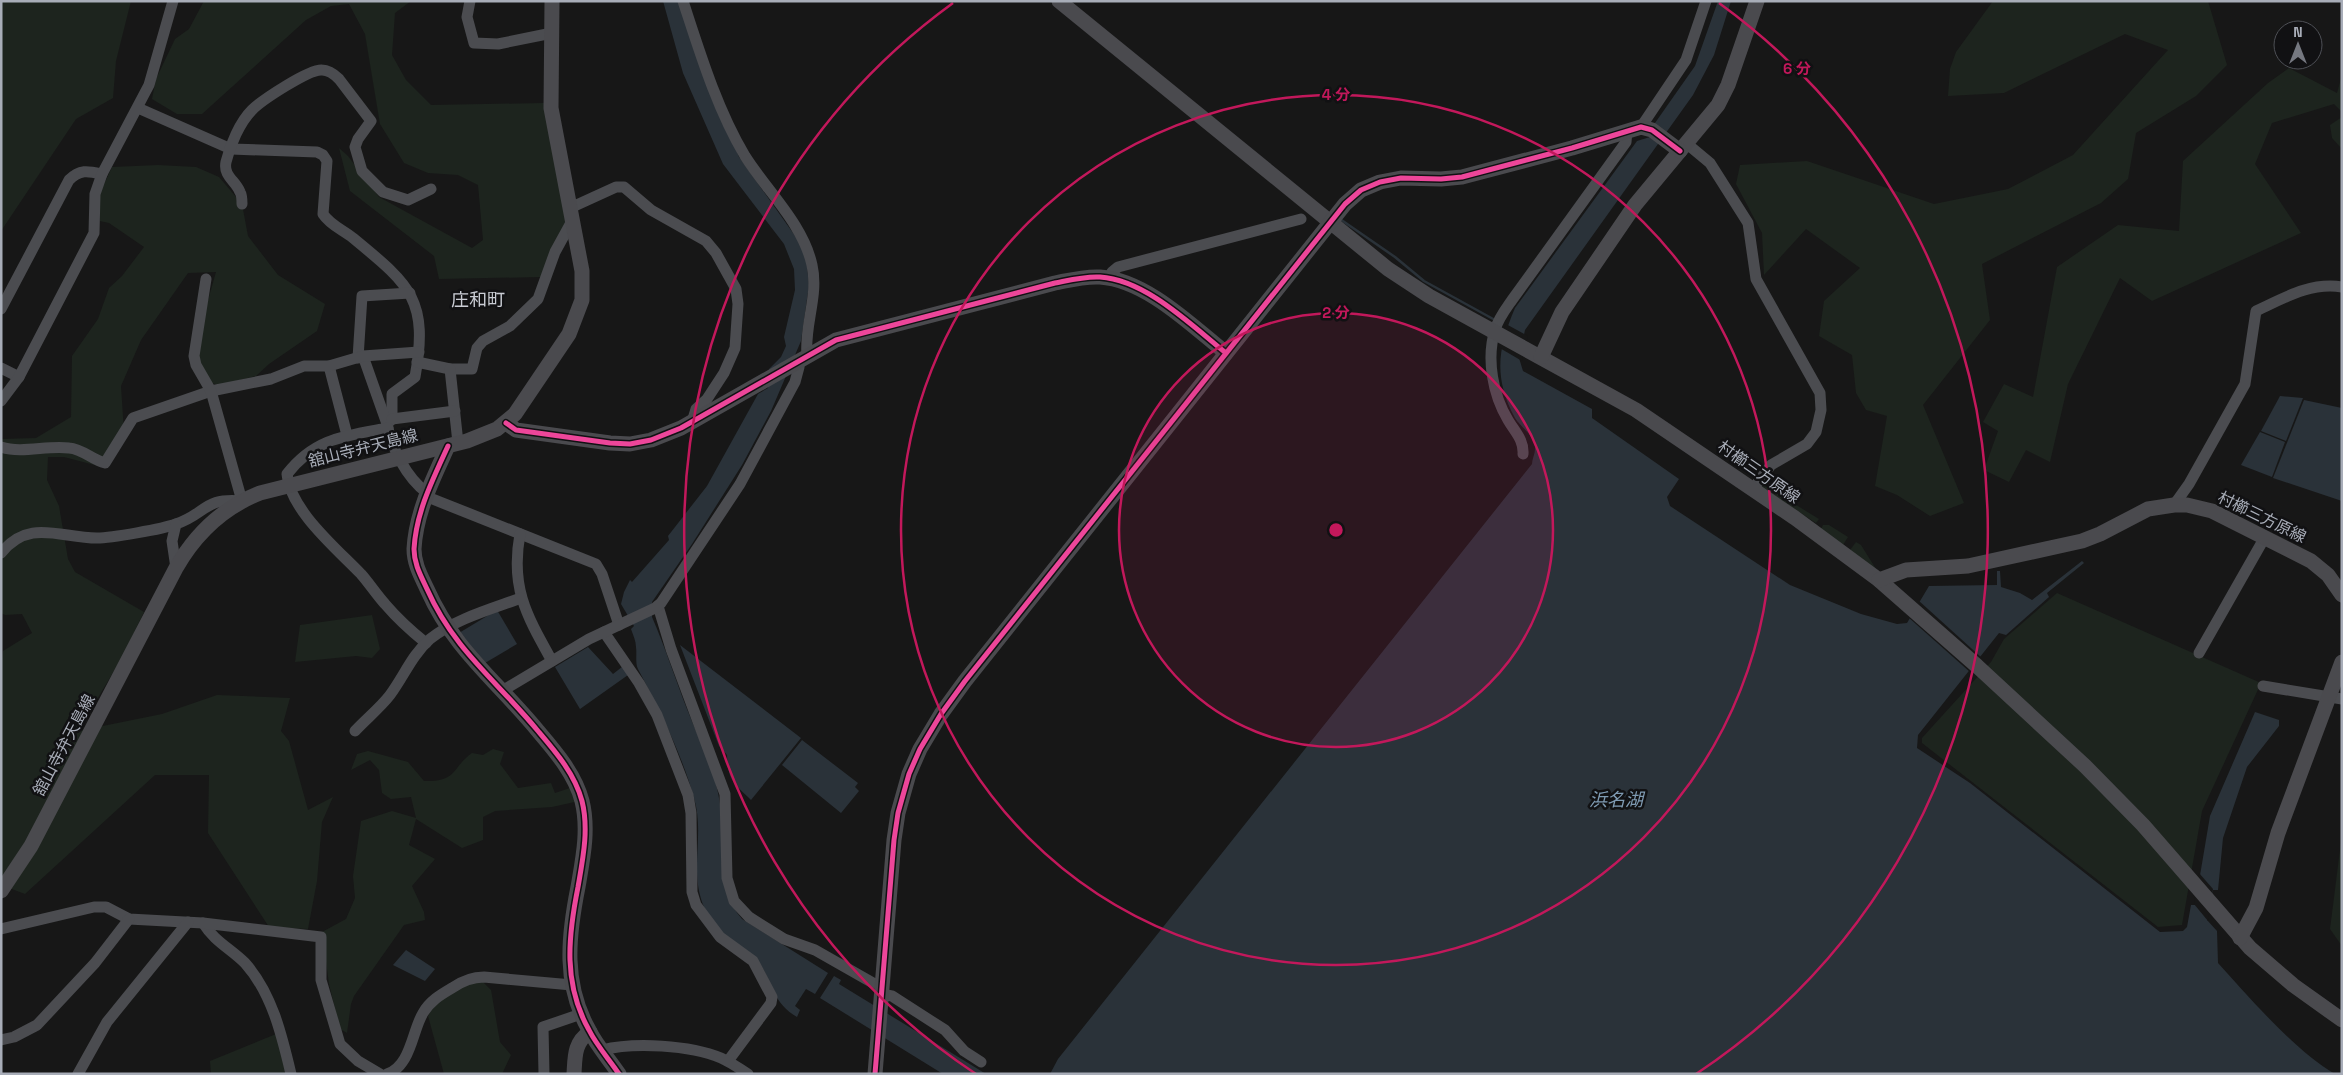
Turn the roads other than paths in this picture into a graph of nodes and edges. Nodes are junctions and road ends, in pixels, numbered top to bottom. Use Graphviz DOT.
graph roads {
  1 [pos="173,1"];
  2 [pos="470,1"];
  3 [pos="552,1"];
  4 [pos="683,1"];
  5 [pos="1059,1"];
  6 [pos="1706,1"];
  7 [pos="1757,1"];
  8 [pos="552,33"];
  9 [pos="138,108"];
  10 [pos="1640,129"];
  11 [pos="1680,147"];
  12 [pos="231,149"];
  13 [pos="102,174"];
  14 [pos="431,189"];
  15 [pos="242,204"];
  16 [pos="571,215"];
  17 [pos="1301,219"];
  18 [pos="1329,223"];
  19 [pos="206,279"];
  20 [pos="1111,279"];
  21 [pos="2342,287"];
  22 [pos="410,292"];
  23 [pos="1,309"];
  24 [pos="1497,333"];
  25 [pos="1226,353"];
  26 [pos="360,357"];
  27 [pos="418,357"];
  28 [pos="1541,357"];
  29 [pos="800,360"];
  30 [pos="329,366"];
  31 [pos="1,368"];
  32 [pos="450,369"];
  33 [pos="19,377"];
  34 [pos="211,390"];
  35 [pos="1,401"];
  36 [pos="455,411"];
  37 [pos="692,422"];
  38 [pos="506,423"];
  39 [pos="389,424"];
  40 [pos="347,436"];
  41 [pos="453,444"];
  42 [pos="1,447"];
  43 [pos="1523,454"];
  44 [pos="399,458"];
  45 [pos="288,485"];
  46 [pos="1753,489"];
  47 [pos="426,495"];
  48 [pos="242,501"];
  49 [pos="2174,504"];
  50 [pos="176,524"];
  51 [pos="520,534"];
  52 [pos="2265,537"];
  53 [pos="1,553"];
  54 [pos="176,568"];
  55 [pos="1879,580"];
  56 [pos="2341,593"];
  57 [pos="522,598"];
  58 [pos="656,607"];
  59 [pos="621,624"];
  60 [pos="447,628"];
  61 [pos="604,632"];
  62 [pos="426,643"];
  63 [pos="2199,653"];
  64 [pos="552,662"];
  65 [pos="2342,662"];
  66 [pos="2263,686"];
  67 [pos="502,691"];
  68 [pos="2335,698"];
  69 [pos="355,731"];
  70 [pos="1,891"];
  71 [pos="129,918"];
  72 [pos="188,922"];
  73 [pos="203,923"];
  74 [pos="1,929"];
  75 [pos="2240,938"];
  76 [pos="572,984"];
  77 [pos="881,993"];
  78 [pos="581,1014"];
  79 [pos="2342,1020"];
  80 [pos="590,1032"];
  81 [pos="1,1040"];
  82 [pos="602,1050"];
  83 [pos="728,1061"];
  84 [pos="982,1062"];
  85 [pos="78,1074"];
  86 [pos="291,1074"];
  87 [pos="380,1074"];
  88 [pos="387,1074"];
  89 [pos="544,1074"];
  90 [pos="574,1074"];
  91 [pos="619,1074"];
  92 [pos="748,1074"];
  93 [pos="875,1074"];
  1 -- 9 [label="street"];
  2 -- 8 [label="street"];
  3 -- 8 [label="street, 舘山寺弁天島線"];
  4 -- 29 [label="street"];
  5 -- 18 [label="street, 村櫛三方原線"];
  6 -- 10 [label="street"];
  7 -- 11 [label="street"];
  8 -- 16 [label="street, 舘山寺弁天島線"];
  9 -- 12 [label="street"];
  9 -- 13 [label="street"];
  10 -- 11 [label="street"];
  10 -- 18 [label="street"];
  10 -- 24 [label="street"];
  11 -- 28 [label="street"];
  11 -- 46 [label="street"];
  12 -- 14 [label="street"];
  12 -- 15 [label="street"];
  12 -- 22 [label="street"];
  13 -- 23 [label="street"];
  13 -- 33 [label="street"];
  16 -- 32 [label="street"];
  16 -- 37 [label="street"];
  16 -- 38 [label="street, 舘山寺弁天島線"];
  17 -- 20 [label="street"];
  18 -- 24 [label="street, 村櫛三方原線"];
  18 -- 25 [label="street"];
  19 -- 34 [label="street"];
  20 -- 25 [label="street"];
  20 -- 29 [label="street"];
  21 -- 49 [label="street"];
  22 -- 26 [label="street"];
  22 -- 27 [label="street"];
  24 -- 28 [label="street, 村櫛三方原線"];
  24 -- 43 [label="street"];
  25 -- 77 [label="street"];
  26 -- 27 [label="street"];
  26 -- 30 [label="street"];
  26 -- 39 [label="street"];
  27 -- 32 [label="street"];
  27 -- 39 [label="street"];
  28 -- 46 [label="street, 村櫛三方原線"];
  29 -- 37 [label="street"];
  29 -- 58 [label="street"];
  30 -- 34 [label="street"];
  30 -- 40 [label="street"];
  31 -- 33 [label="street"];
  32 -- 36 [label="street"];
  33 -- 35 [label="street"];
  34 -- 42 [label="street"];
  34 -- 48 [label="street"];
  36 -- 39 [label="street"];
  36 -- 41 [label="street"];
  37 -- 38 [label="street"];
  38 -- 41 [label="street, 舘山寺弁天島線"];
  39 -- 40 [label="street"];
  39 -- 44 [label="street"];
  40 -- 45 [label="street"];
  41 -- 44 [label="street, 舘山寺弁天島線"];
  41 -- 47 [label="street"];
  44 -- 45 [label="street, 舘山寺弁天島線"];
  44 -- 47 [label="street"];
  45 -- 48 [label="street, 舘山寺弁天島線"];
  45 -- 62 [label="street"];
  46 -- 55 [label="street, 村櫛三方原線"];
  47 -- 51 [label="street"];
  47 -- 60 [label="street"];
  48 -- 50 [label="street"];
  48 -- 54 [label="street, 舘山寺弁天島線"];
  49 -- 52 [label="street, 村櫛三方原線"];
  49 -- 55 [label="street, 村櫛三方原線"];
  50 -- 53 [label="street"];
  50 -- 54 [label="street"];
  51 -- 57 [label="street"];
  51 -- 59 [label="street"];
  52 -- 56 [label="street, 村櫛三方原線"];
  52 -- 63 [label="street"];
  54 -- 70 [label="street, 舘山寺弁天島線"];
  55 -- 75 [label="street"];
  57 -- 60 [label="street"];
  57 -- 64 [label="street"];
  58 -- 59 [label="street"];
  58 -- 77 [label="street"];
  59 -- 61 [label="street"];
  60 -- 62 [label="street"];
  60 -- 67 [label="street"];
  61 -- 64 [label="street"];
  61 -- 83 [label="street"];
  62 -- 69 [label="street"];
  64 -- 67 [label="street"];
  65 -- 68 [label="street"];
  66 -- 68 [label="street"];
  67 -- 76 [label="street"];
  68 -- 75 [label="street"];
  71 -- 72 [label="street"];
  71 -- 74 [label="street"];
  71 -- 81 [label="street"];
  72 -- 73 [label="street"];
  72 -- 85 [label="street"];
  73 -- 86 [label="street"];
  73 -- 87 [label="street"];
  75 -- 79 [label="street"];
  76 -- 78 [label="street"];
  76 -- 88 [label="street"];
  77 -- 84 [label="street"];
  77 -- 93 [label="street"];
  78 -- 80 [label="street"];
  78 -- 89 [label="street"];
  80 -- 82 [label="street"];
  80 -- 90 [label="street"];
  82 -- 83 [label="street"];
  82 -- 91 [label="street"];
  83 -- 92 [label="street"];
}
